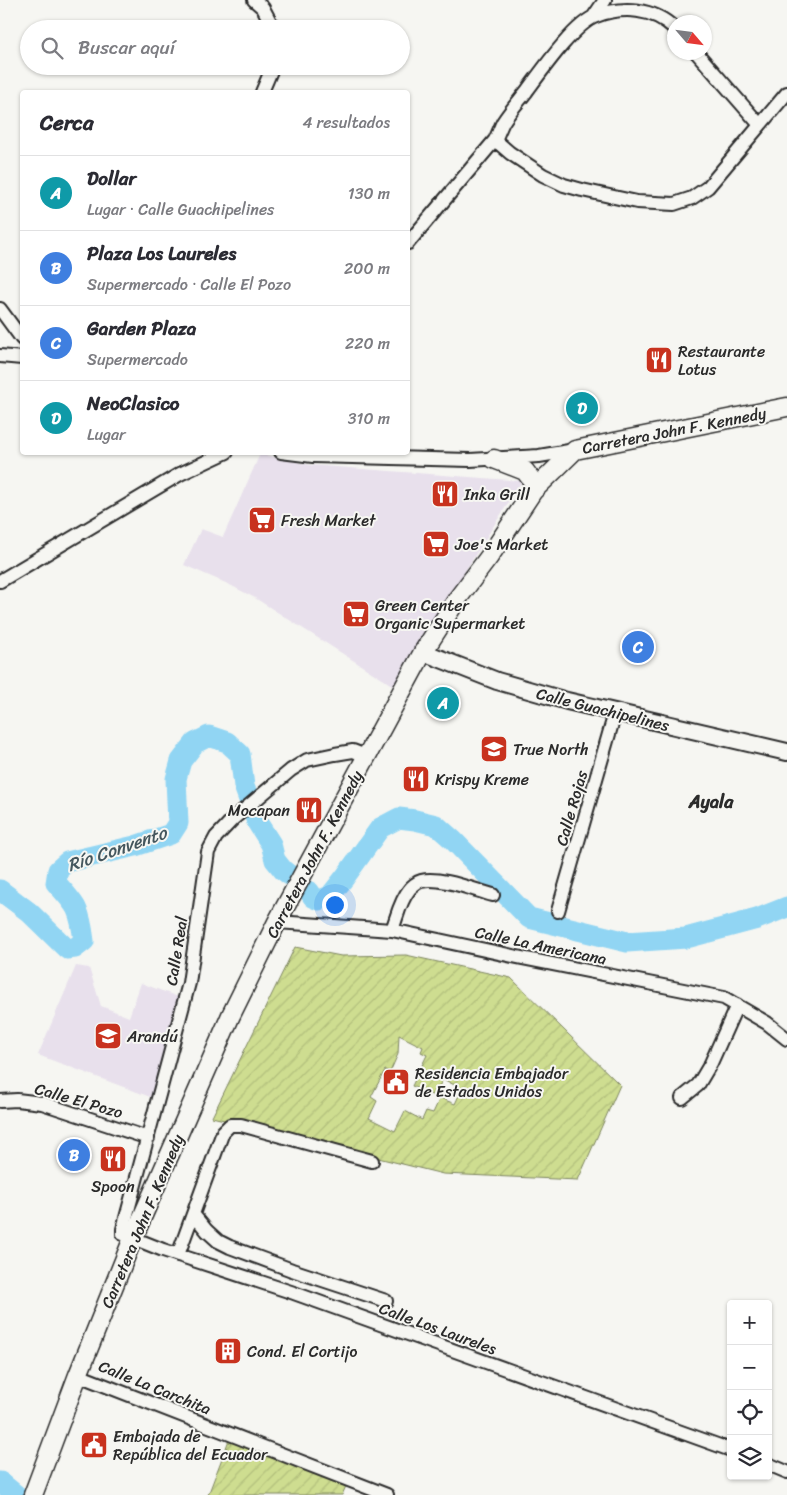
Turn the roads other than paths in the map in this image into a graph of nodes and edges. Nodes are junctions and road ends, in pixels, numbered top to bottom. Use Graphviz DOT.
graph roads {
  1 [pos="254,0"];
  2 [pos="605,0"];
  3 [pos="594,16"];
  4 [pos="269,20"];
  5 [pos="667,22"];
  6 [pos="703,60"];
  7 [pos="269,75"];
  8 [pos="263,90"];
  9 [pos="787,93"];
  10 [pos="760,125"];
  11 [pos="495,140"];
  12 [pos="410,241"];
  13 [pos="0,309"];
  14 [pos="20,336"];
  15 [pos="0,356"];
  16 [pos="20,358"];
  17 [pos="787,408"];
  18 [pos="575,450"];
  19 [pos="216,455"];
  20 [pos="304,455"];
  21 [pos="494,459"];
  22 [pos="533,491"];
  23 [pos="0,580"];
  24 [pos="423,652"];
  25 [pos="615,713"];
  26 [pos="787,752"];
  27 [pos="366,756"];
  28 [pos="492,895"];
  29 [pos="558,911"];
  30 [pos="276,922"];
  31 [pos="392,930"];
  32 [pos="737,1005"];
  33 [pos="787,1039"];
  34 [pos="682,1098"];
  35 [pos="0,1101"];
  36 [pos="148,1138"];
  37 [pos="372,1161"];
  38 [pos="193,1214"];
  39 [pos="133,1238"];
  40 [pos="178,1255"];
  41 [pos="386,1300"];
  42 [pos="78,1374"];
  43 [pos="727,1449"];
  44 [pos="772,1466"];
  45 [pos="787,1472"];
  46 [pos="33,1495"];
  47 [pos="387,1495"];
  1 -- 4 [label="street"];
  2 -- 3 [label="street"];
  3 -- 5 [label="street"];
  3 -- 11 [label="street"];
  6 -- 10 [label="street"];
  7 -- 8 [label="street"];
  9 -- 10 [label="street"];
  10 -- 11 [label="street"];
  11 -- 12 [label="street"];
  13 -- 14 [label="street"];
  15 -- 16 [label="street"];
  17 -- 18 [label="main road, Carretera John F. Kennedy"];
  18 -- 21 [label="street"];
  18 -- 22 [label="main road, Carretera John F. Kennedy"];
  19 -- 23 [label="street"];
  20 -- 21 [label="street"];
  21 -- 22 [label="main road"];
  22 -- 24 [label="main road, Carretera John F. Kennedy"];
  24 -- 25 [label="street, Calle Guachipelines"];
  24 -- 27 [label="main road, Carretera John F. Kennedy"];
  25 -- 26 [label="street, Calle Guachipelines"];
  25 -- 29 [label="street, Calle Rojas"];
  27 -- 30 [label="main road, Carretera John F. Kennedy"];
  27 -- 36 [label="street, Calle Real"];
  28 -- 31 [label="street"];
  30 -- 31 [label="street, Calle La Americana"];
  30 -- 39 [label="main road, Carretera John F. Kennedy"];
  31 -- 32 [label="street, Calle La Americana"];
  32 -- 33 [label="street, Calle La Americana"];
  32 -- 34 [label="street"];
  35 -- 36 [label="street, Calle El Pozo"];
  36 -- 39 [label="street, Calle Real"];
  37 -- 38 [label="street"];
  38 -- 40 [label="street"];
  38 -- 41 [label="street"];
  39 -- 40 [label="street, Calle Los Laureles"];
  39 -- 42 [label="main road, Carretera John F. Kennedy"];
  40 -- 43 [label="street, Calle Los Laureles"];
  42 -- 46 [label="main road, Carretera John F. Kennedy"];
  42 -- 47 [label="street, Calle La Carchita"];
  44 -- 45 [label="street"];
}
